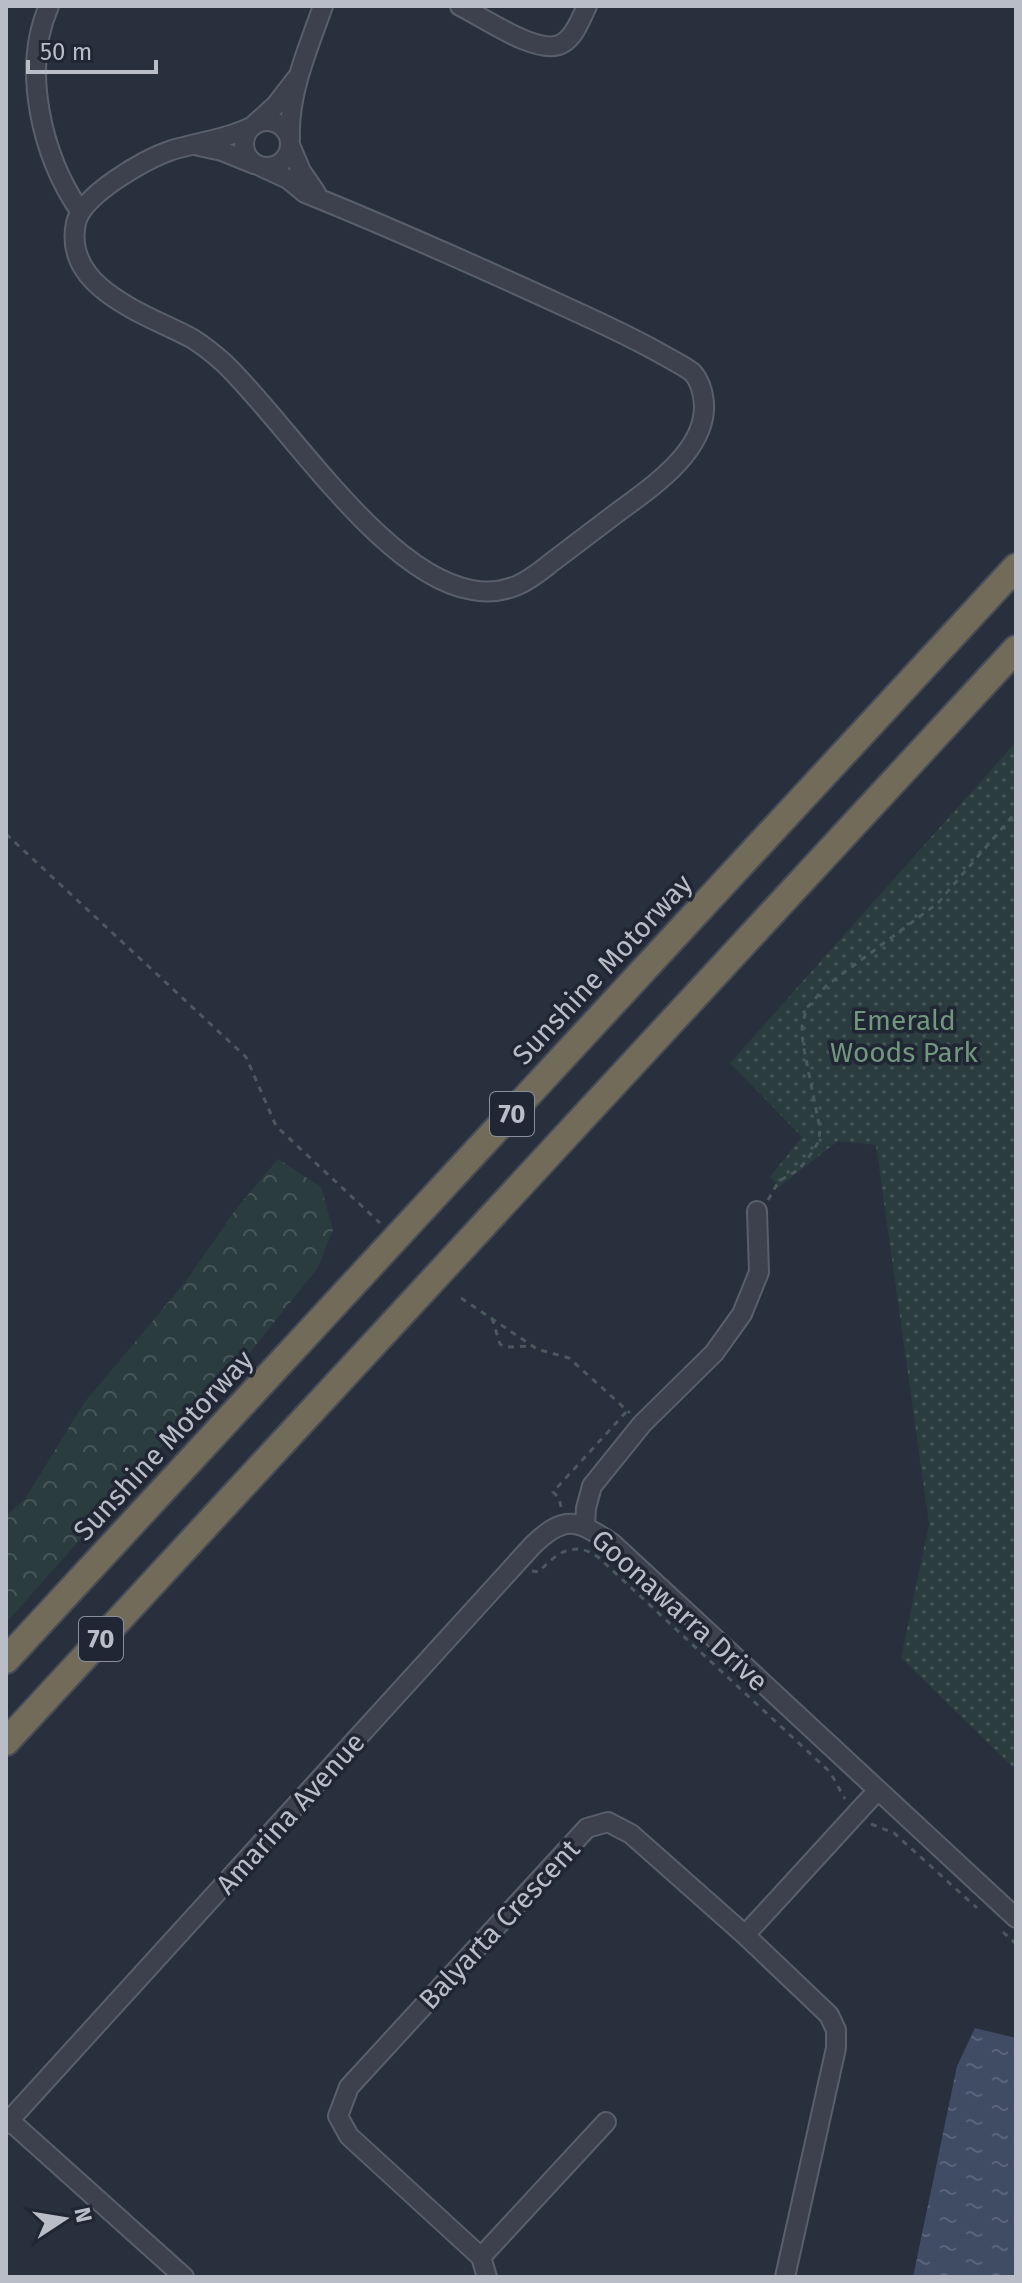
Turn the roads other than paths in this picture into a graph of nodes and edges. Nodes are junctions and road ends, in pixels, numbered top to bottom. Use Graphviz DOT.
graph roads {
  1 [pos="49,6"];
  2 [pos="323,6"];
  3 [pos="460,6"];
  4 [pos="587,6"];
  5 [pos="298,77"];
  6 [pos="254,126"];
  7 [pos="290,142"];
  8 [pos="192,146"];
  9 [pos="259,166"];
  10 [pos="320,198"];
  11 [pos="80,211"];
  12 [pos="1016,567"];
  13 [pos="1016,649"];
  14 [pos="757,1211"];
  15 [pos="585,1526"];
  16 [pos="6,1660"];
  17 [pos="6,1742"];
  18 [pos="877,1791"];
  19 [pos="1016,1918"];
  20 [pos="745,1935"];
  21 [pos="8,2122"];
  22 [pos="606,2122"];
  23 [pos="481,2257"];
  24 [pos="184,2277"];
  25 [pos="487,2277"];
  26 [pos="785,2277"];
  1 -- 11 [label="street"];
  2 -- 5 [label="street"];
  3 -- 4 [label="street"];
  5 -- 6 [label="street"];
  5 -- 7 [label="street"];
  6 -- 7 [label="street"];
  6 -- 8 [label="street"];
  6 -- 9 [label="street"];
  7 -- 9 [label="street"];
  7 -- 10 [label="street"];
  8 -- 9 [label="street"];
  8 -- 11 [label="street"];
  9 -- 10 [label="street"];
  10 -- 11 [label="street"];
  12 -- 16 [label="highway, Sunshine Motorway / 70"];
  13 -- 17 [label="highway, 70"];
  14 -- 15 [label="street, Goonawarra Drive"];
  15 -- 18 [label="street, Goonawarra Drive"];
  15 -- 21 [label="street, Amarina Avenue"];
  18 -- 19 [label="street, Goonawarra Drive"];
  18 -- 20 [label="street"];
  20 -- 23 [label="street, Balyarta Crescent"];
  20 -- 26 [label="street, Balyarta Crescent"];
  21 -- 24 [label="street"];
  22 -- 23 [label="street"];
  23 -- 25 [label="street"];
}
